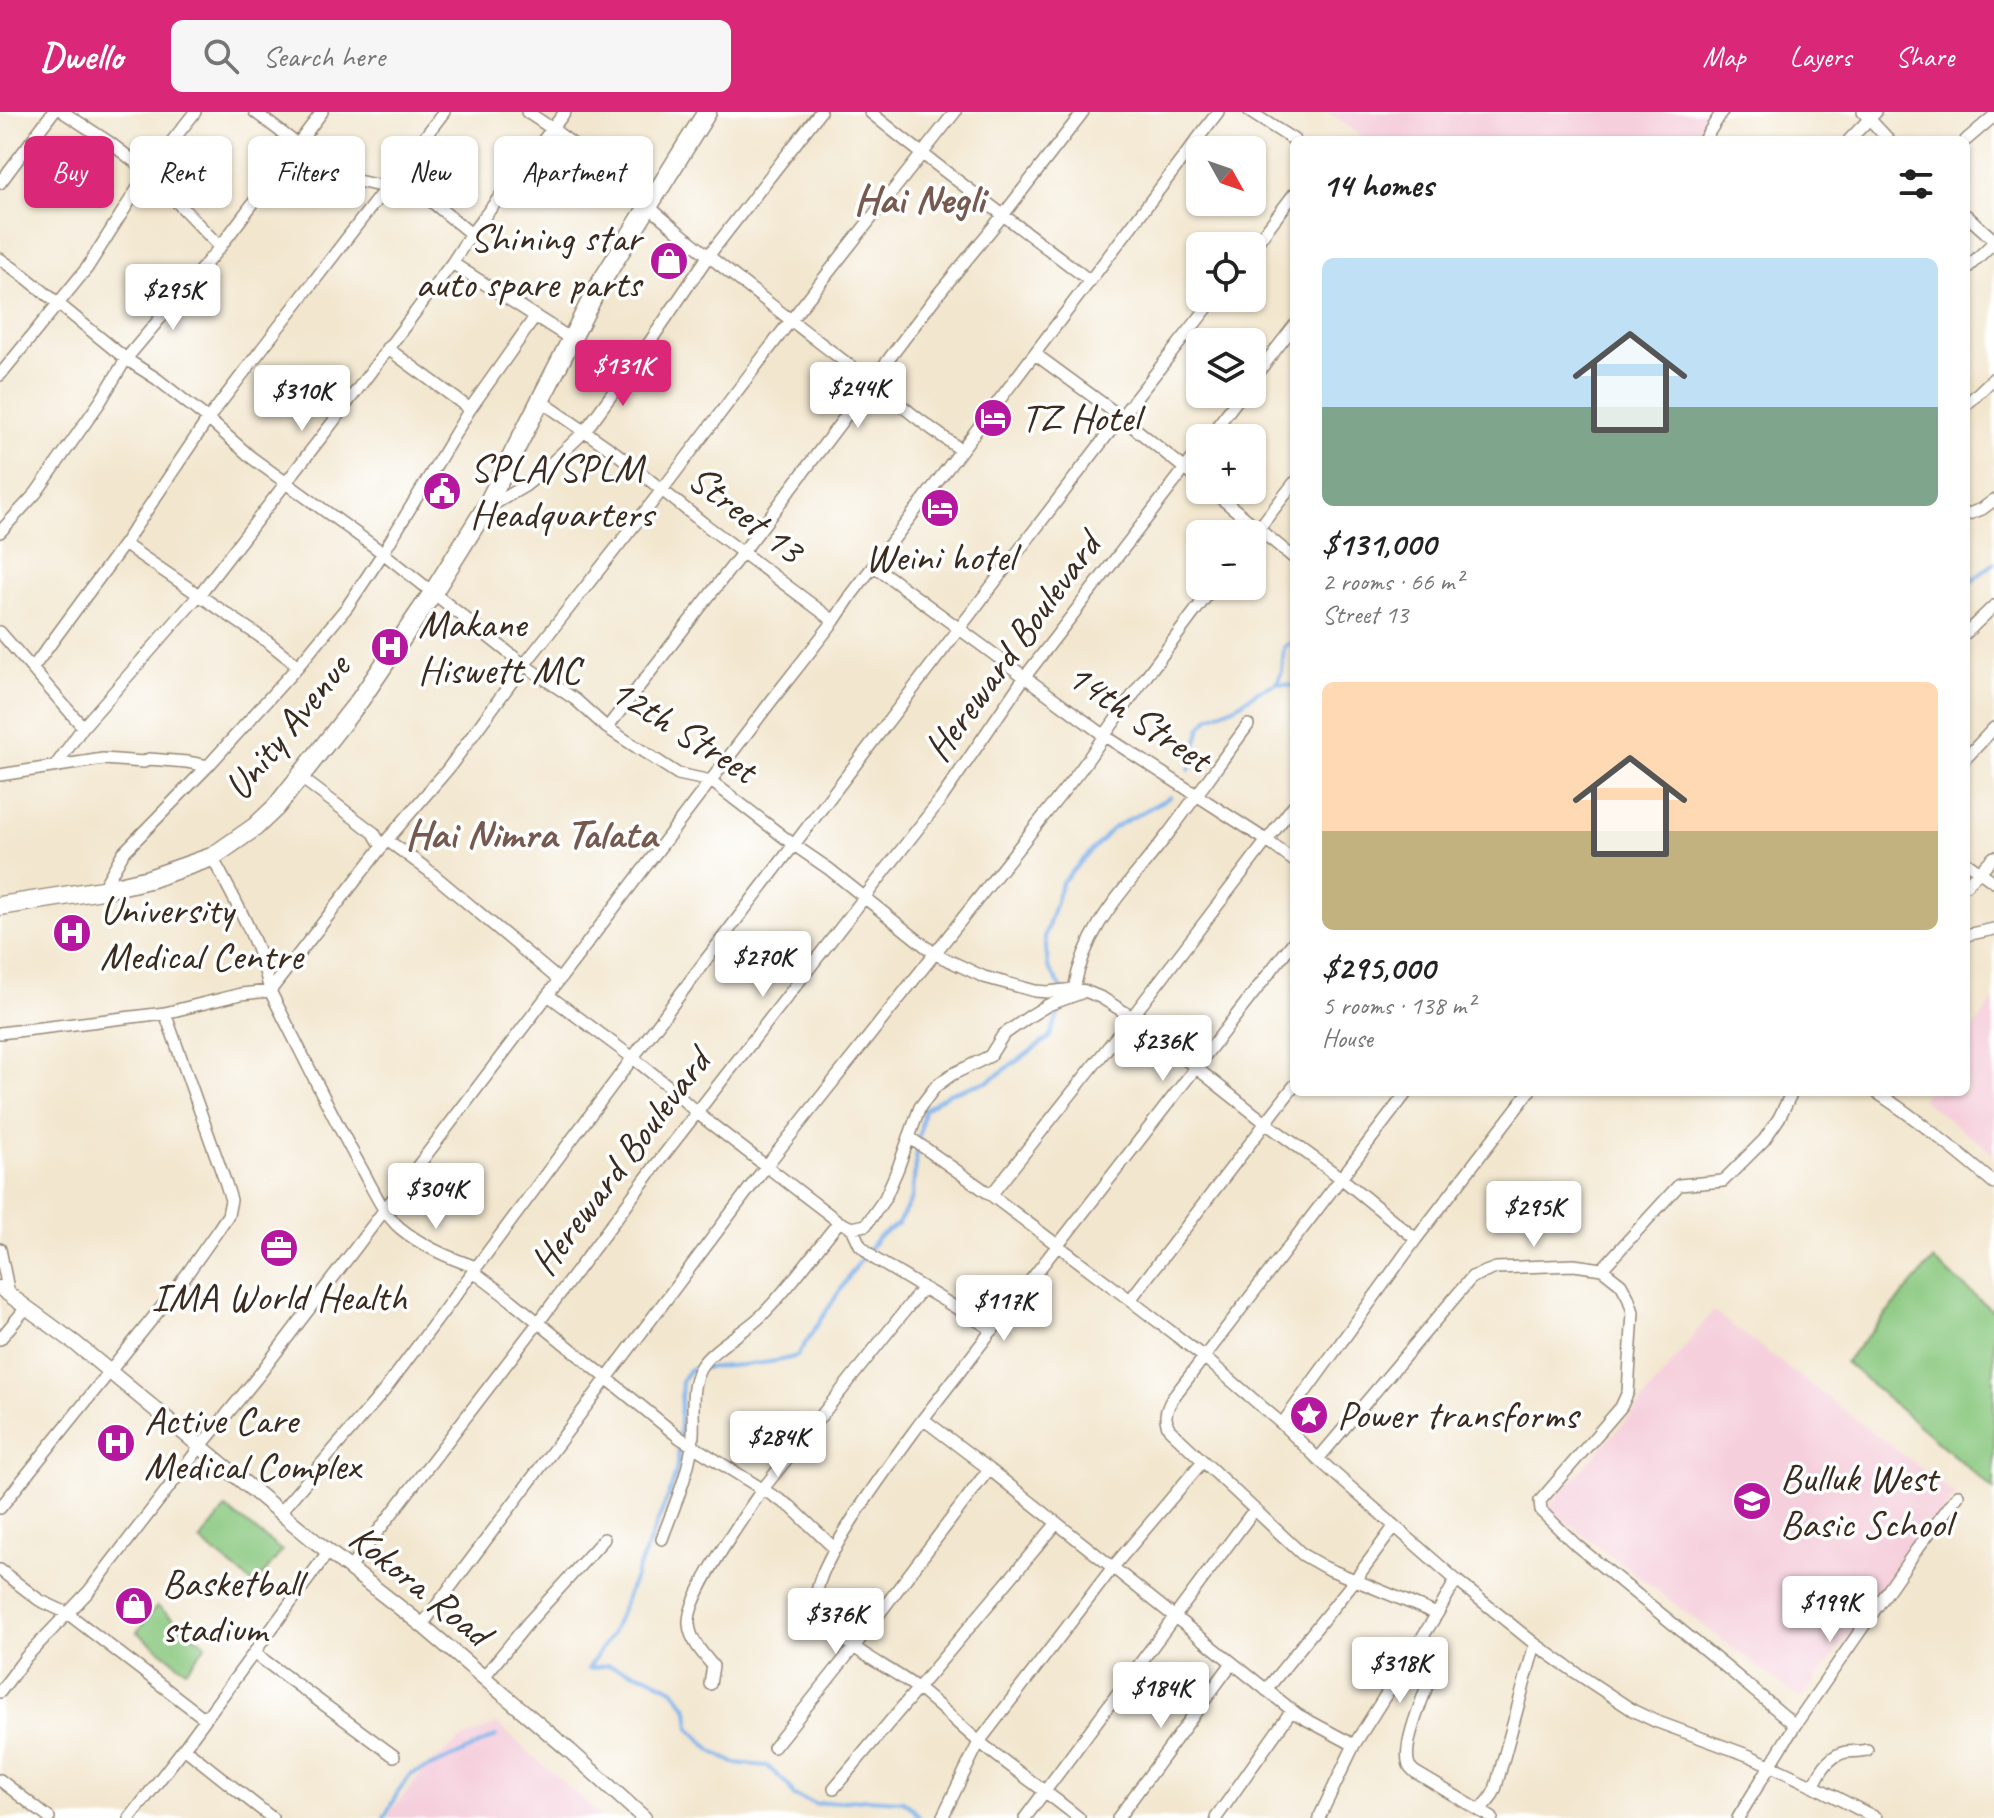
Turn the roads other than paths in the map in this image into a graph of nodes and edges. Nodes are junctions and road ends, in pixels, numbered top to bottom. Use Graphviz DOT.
graph roads {
  1 [pos="53,112"];
  2 [pos="63,112"];
  3 [pos="195,112"];
  4 [pos="255,112"];
  5 [pos="322,112"];
  6 [pos="444,112"];
  7 [pos="527,112"];
  8 [pos="565,112"];
  9 [pos="707,112"];
  10 [pos="820,112"];
  11 [pos="870,112"];
  12 [pos="955,112"];
  13 [pos="1083,112"];
  14 [pos="1218,112"];
  15 [pos="1250,112"];
  16 [pos="1722,112"];
  17 [pos="1870,114"];
  18 [pos="1994,116"];
  19 [pos="553,129"];
  20 [pos="176,136"];
  21 [pos="286,136"];
  22 [pos="303,136"];
  23 [pos="425,136"];
  24 [pos="562,136"];
  25 [pos="1707,136"];
  26 [pos="1852,136"];
  27 [pos="1886,136"];
  28 [pos="1290,137"];
  29 [pos="1970,137"];
  30 [pos="922,155"];
  31 [pos="130,158"];
  32 [pos="0,183"];
  33 [pos="381,193"];
  34 [pos="1290,199"];
  35 [pos="130,200"];
  36 [pos="653,200"];
  37 [pos="183,208"];
  38 [pos="249,208"];
  39 [pos="439,208"];
  40 [pos="648,208"];
  41 [pos="651,208"];
  42 [pos="1004,214"];
  43 [pos="1970,219"];
  44 [pos="1265,232"];
  45 [pos="471,234"];
  46 [pos="1994,241"];
  47 [pos="220,247"];
  48 [pos="709,255"];
  49 [pos="0,259"];
  50 [pos="452,263"];
  51 [pos="1970,265"];
  52 [pos="1090,281"];
  53 [pos="59,304"];
  54 [pos="1204,312"];
  55 [pos="535,317"];
  56 [pos="791,320"];
  57 [pos="1290,331"];
  58 [pos="571,339"];
  59 [pos="387,348"];
  60 [pos="1035,354"];
  61 [pos="126,359"];
  62 [pos="1266,362"];
  63 [pos="0,375"];
  64 [pos="1994,378"];
  65 [pos="871,382"];
  66 [pos="541,401"];
  67 [pos="1970,401"];
  68 [pos="1231,408"];
  69 [pos="470,409"];
  70 [pos="1121,417"];
  71 [pos="208,419"];
  72 [pos="1219,424"];
  73 [pos="585,431"];
  74 [pos="961,450"];
  75 [pos="1185,469"];
  76 [pos="286,481"];
  77 [pos="1290,488"];
  78 [pos="662,490"];
  79 [pos="1994,500"];
  80 [pos="1225,504"];
  81 [pos="485,509"];
  82 [pos="1970,514"];
  83 [pos="1242,520"];
  84 [pos="1265,520"];
  85 [pos="0,532"];
  86 [pos="1266,540"];
  87 [pos="124,544"];
  88 [pos="743,552"];
  89 [pos="383,553"];
  90 [pos="1290,555"];
  91 [pos="874,566"];
  92 [pos="432,594"];
  93 [pos="199,595"];
  94 [pos="1204,600"];
  95 [pos="1994,606"];
  96 [pos="834,621"];
  97 [pos="960,628"];
  98 [pos="1970,629"];
  99 [pos="0,632"];
  100 [pos="524,665"];
  101 [pos="298,666"];
  102 [pos="32,669"];
  103 [pos="1024,678"];
  104 [pos="1248,725"];
  105 [pos="83,727"];
  106 [pos="607,728"];
  107 [pos="1994,728"];
  108 [pos="1105,736"];
  109 [pos="1970,754"];
  110 [pos="56,765"];
  111 [pos="208,766"];
  112 [pos="0,775"];
  113 [pos="300,777"];
  114 [pos="711,781"];
  115 [pos="1196,794"];
  116 [pos="1290,810"];
  117 [pos="1266,840"];
  118 [pos="385,844"];
  119 [pos="794,845"];
  120 [pos="212,857"];
  121 [pos="1994,857"];
  122 [pos="1290,858"];
  123 [pos="1970,865"];
  124 [pos="1980,872"];
  125 [pos="1970,881"];
  126 [pos="1994,882"];
  127 [pos="102,890"];
  128 [pos="864,899"];
  129 [pos="0,906"];
  130 [pos="1994,929"];
  131 [pos="1970,934"];
  132 [pos="1290,946"];
  133 [pos="935,954"];
  134 [pos="559,980"];
  135 [pos="1080,990"];
  136 [pos="270,991"];
  137 [pos="548,995"];
  138 [pos="165,1013"];
  139 [pos="1132,1017"];
  140 [pos="0,1033"];
  141 [pos="633,1058"];
  142 [pos="1197,1067"];
  143 [pos="1290,1092"];
  144 [pos="1404,1096"];
  145 [pos="1526,1096"];
  146 [pos="1790,1096"];
  147 [pos="1882,1096"];
  148 [pos="697,1113"];
  149 [pos="1267,1124"];
  150 [pos="909,1137"];
  151 [pos="767,1165"];
  152 [pos="1341,1178"];
  153 [pos="1994,1183"];
  154 [pos="991,1195"];
  155 [pos="385,1210"];
  156 [pos="839,1222"];
  157 [pos="852,1228"];
  158 [pos="1416,1239"];
  159 [pos="1059,1246"];
  160 [pos="0,1249"];
  161 [pos="475,1269"];
  162 [pos="1602,1269"];
  163 [pos="923,1288"];
  164 [pos="4,1291"];
  165 [pos="1130,1300"];
  166 [pos="26,1308"];
  167 [pos="538,1323"];
  168 [pos="993,1330"];
  169 [pos="0,1339"];
  170 [pos="1205,1358"];
  171 [pos="111,1372"];
  172 [pos="607,1378"];
  173 [pos="923,1419"];
  174 [pos="1282,1424"];
  175 [pos="692,1445"];
  176 [pos="200,1447"];
  177 [pos="1318,1459"];
  178 [pos="1203,1461"];
  179 [pos="989,1469"];
  180 [pos="762,1490"];
  181 [pos="1958,1495"];
  182 [pos="0,1508"];
  183 [pos="1254,1510"];
  184 [pos="280,1512"];
  185 [pos="1057,1523"];
  186 [pos="1394,1527"];
  187 [pos="604,1539"];
  188 [pos="662,1539"];
  189 [pos="835,1549"];
  190 [pos="328,1552"];
  191 [pos="1113,1567"];
  192 [pos="350,1568"];
  193 [pos="0,1570"];
  194 [pos="1355,1580"];
  195 [pos="1456,1580"];
  196 [pos="67,1613"];
  197 [pos="1437,1614"];
  198 [pos="1175,1617"];
  199 [pos="422,1625"];
  200 [pos="1535,1644"];
  201 [pos="854,1647"];
  202 [pos="1413,1652"];
  203 [pos="254,1653"];
  204 [pos="1232,1663"];
  205 [pos="483,1678"];
  206 [pos="710,1684"];
  207 [pos="917,1688"];
  208 [pos="1266,1690"];
  209 [pos="0,1692"];
  210 [pos="1292,1710"];
  211 [pos="204,1718"];
  212 [pos="1795,1725"];
  213 [pos="979,1742"];
  214 [pos="1354,1745"];
  215 [pos="774,1747"];
  216 [pos="184,1748"];
  217 [pos="1867,1750"];
  218 [pos="394,1756"];
  219 [pos="1771,1767"];
  220 [pos="0,1780"];
  221 [pos="1814,1786"];
  222 [pos="834,1788"];
  223 [pos="1046,1790"];
  224 [pos="1480,1811"];
  225 [pos="49,1818"];
  226 [pos="130,1818"];
  227 [pos="272,1818"];
  228 [pos="644,1818"];
  229 [pos="942,1818"];
  230 [pos="1025,1818"];
  231 [pos="1079,1818"];
  232 [pos="1118,1818"];
  233 [pos="1216,1818"];
  234 [pos="1319,1818"];
  235 [pos="1492,1818"];
  236 [pos="1738,1818"];
  237 [pos="1876,1818"];
  1 -- 32 [label="street"];
  2 -- 31 [label="street"];
  3 -- 20 [label="street"];
  4 -- 21 [label="street"];
  5 -- 22 [label="street"];
  6 -- 23 [label="street"];
  7 -- 19 [label="street"];
  8 -- 19 [label="street"];
  9 -- 36 [label="main road, Unity Avenue"];
  10 -- 48 [label="street"];
  11 -- 30 [label="street"];
  12 -- 30 [label="street"];
  13 -- 42 [label="street"];
  14 -- 52 [label="street"];
  15 -- 28 [label="street"];
  16 -- 25 [label="street"];
  17 -- 26 [label="street"];
  17 -- 27 [label="street"];
  18 -- 29 [label="street"];
  19 -- 24 [label="street"];
  19 -- 45 [label="street"];
  30 -- 42 [label="street"];
  30 -- 56 [label="street"];
  33 -- 71 [label="street"];
  34 -- 44 [label="street"];
  35 -- 53 [label="street"];
  37 -- 47 [label="street"];
  38 -- 47 [label="street"];
  39 -- 45 [label="street"];
  40 -- 58 [label="main road, Unity Avenue"];
  41 -- 48 [label="street"];
  42 -- 52 [label="street"];
  42 -- 65 [label="street"];
  43 -- 46 [label="street"];
  45 -- 50 [label="street"];
  46 -- 51 [label="street"];
  47 -- 61 [label="street"];
  48 -- 56 [label="street"];
  48 -- 73 [label="street"];
  49 -- 53 [label="street, 12th Street"];
  50 -- 55 [label="street"];
  50 -- 59 [label="street"];
  52 -- 60 [label="street"];
  53 -- 61 [label="street, 12th Street"];
  53 -- 63 [label="street"];
  54 -- 70 [label="street"];
  55 -- 58 [label="street"];
  55 -- 69 [label="street"];
  56 -- 65 [label="street"];
  56 -- 78 [label="street"];
  57 -- 62 [label="street"];
  58 -- 66 [label="main road, Unity Avenue"];
  59 -- 69 [label="street"];
  59 -- 76 [label="street"];
  60 -- 70 [label="street"];
  60 -- 74 [label="street"];
  61 -- 71 [label="street, 12th Street"];
  61 -- 85 [label="street"];
  64 -- 67 [label="street"];
  65 -- 74 [label="street"];
  65 -- 88 [label="street"];
  66 -- 73 [label="street, Street 13"];
  66 -- 81 [label="main road, Unity Avenue"];
  68 -- 72 [label="street"];
  69 -- 89 [label="street"];
  70 -- 75 [label="street"];
  70 -- 97 [label="street"];
  71 -- 76 [label="street, 12th Street"];
  71 -- 87 [label="street"];
  73 -- 78 [label="street, Street 13"];
  73 -- 81 [label="street"];
  74 -- 91 [label="street"];
  75 -- 103 [label="street, Hereward Boulevard"];
  76 -- 89 [label="street, 12th Street"];
  76 -- 93 [label="street"];
  77 -- 84 [label="street"];
  78 -- 88 [label="street, Street 13"];
  78 -- 100 [label="street"];
  79 -- 82 [label="street"];
  80 -- 83 [label="street"];
  81 -- 92 [label="main road, Unity Avenue"];
  86 -- 90 [label="street"];
  87 -- 93 [label="street"];
  87 -- 102 [label="street"];
  88 -- 96 [label="street, Street 13"];
  88 -- 106 [label="street"];
  89 -- 92 [label="street, 12th Street"];
  89 -- 101 [label="street"];
  91 -- 96 [label="street"];
  91 -- 97 [label="street, 14th Street"];
  92 -- 100 [label="street, 12th Street"];
  92 -- 113 [label="main road, Unity Avenue"];
  93 -- 101 [label="street"];
  93 -- 105 [label="street"];
  94 -- 108 [label="street"];
  95 -- 98 [label="street"];
  96 -- 114 [label="street"];
  97 -- 103 [label="street, 14th Street"];
  97 -- 119 [label="street"];
  99 -- 102 [label="street"];
  100 -- 106 [label="street, 12th Street"];
  100 -- 118 [label="street"];
  101 -- 111 [label="street"];
  102 -- 105 [label="street"];
  103 -- 108 [label="street, 14th Street"];
  103 -- 128 [label="street, Hereward Boulevard"];
  104 -- 115 [label="street"];
  105 -- 110 [label="street"];
  106 -- 114 [label="street, 12th Street"];
  107 -- 109 [label="street"];
  108 -- 115 [label="street, 14th Street"];
  108 -- 133 [label="street"];
  110 -- 111 [label="street"];
  110 -- 112 [label="street"];
  111 -- 127 [label="street"];
  113 -- 118 [label="street"];
  113 -- 120 [label="main road, Unity Avenue"];
  114 -- 119 [label="street, 12th Street"];
  114 -- 134 [label="street"];
  115 -- 117 [label="street, 14th Street"];
  115 -- 135 [label="street"];
  116 -- 117 [label="street"];
  117 -- 122 [label="street, 14th Street"];
  117 -- 139 [label="street"];
  118 -- 134 [label="street"];
  118 -- 136 [label="street"];
  119 -- 128 [label="street, 12th Street"];
  119 -- 141 [label="street"];
  120 -- 127 [label="main road, Unity Avenue"];
  120 -- 136 [label="street"];
  121 -- 124 [label="street"];
  123 -- 124 [label="street"];
  124 -- 125 [label="street"];
  124 -- 126 [label="street"];
  127 -- 129 [label="main road, Unity Avenue"];
  128 -- 133 [label="street, 12th Street"];
  128 -- 148 [label="street, Hereward Boulevard"];
  130 -- 131 [label="street"];
  132 -- 142 [label="street"];
  133 -- 135 [label="street, 12th Street"];
  133 -- 151 [label="street"];
  134 -- 137 [label="street"];
  135 -- 139 [label="street"];
  135 -- 150 [label="street"];
  136 -- 138 [label="street"];
  136 -- 155 [label="street"];
  137 -- 141 [label="street"];
  137 -- 155 [label="street"];
  138 -- 140 [label="street"];
  138 -- 171 [label="street"];
  139 -- 142 [label="street"];
  139 -- 154 [label="street"];
  141 -- 148 [label="street"];
  141 -- 161 [label="street"];
  142 -- 149 [label="street"];
  142 -- 159 [label="street"];
  143 -- 149 [label="street"];
  144 -- 152 [label="street"];
  145 -- 158 [label="street"];
  146 -- 162 [label="street"];
  147 -- 153 [label="street"];
  148 -- 151 [label="street"];
  148 -- 167 [label="street, Hereward Boulevard"];
  149 -- 152 [label="street"];
  149 -- 165 [label="street"];
  150 -- 154 [label="street"];
  150 -- 157 [label="street"];
  151 -- 156 [label="street"];
  151 -- 172 [label="street"];
  152 -- 158 [label="street"];
  152 -- 170 [label="street"];
  154 -- 159 [label="street"];
  155 -- 161 [label="street"];
  155 -- 176 [label="street"];
  156 -- 157 [label="street"];
  156 -- 175 [label="street"];
  157 -- 163 [label="street"];
  158 -- 174 [label="street"];
  159 -- 165 [label="street"];
  159 -- 168 [label="street"];
  160 -- 164 [label="street"];
  161 -- 167 [label="street"];
  161 -- 184 [label="street"];
  162 -- 177 [label="street"];
  162 -- 212 [label="street"];
  163 -- 168 [label="street"];
  163 -- 180 [label="street"];
  164 -- 166 [label="street, Kokora Road"];
  165 -- 170 [label="street"];
  166 -- 169 [label="street"];
  166 -- 171 [label="street, Kokora Road"];
  167 -- 172 [label="street"];
  167 -- 192 [label="street, Hereward Boulevard"];
  168 -- 173 [label="street"];
  170 -- 174 [label="street"];
  170 -- 178 [label="street"];
  171 -- 176 [label="street, Kokora Road"];
  171 -- 182 [label="street"];
  172 -- 175 [label="street"];
  172 -- 199 [label="street"];
  173 -- 179 [label="street"];
  173 -- 189 [label="street"];
  174 -- 177 [label="street"];
  175 -- 180 [label="street"];
  175 -- 188 [label="street"];
  176 -- 184 [label="street, Kokora Road"];
  176 -- 196 [label="street"];
  177 -- 186 [label="street"];
  178 -- 183 [label="street"];
  178 -- 191 [label="street"];
  179 -- 185 [label="street"];
  179 -- 201 [label="street"];
  180 -- 189 [label="street"];
  180 -- 206 [label="street"];
  181 -- 212 [label="street"];
  183 -- 194 [label="street"];
  183 -- 198 [label="street"];
  184 -- 190 [label="street, Kokora Road"];
  185 -- 191 [label="street"];
  185 -- 207 [label="street"];
  186 -- 194 [label="street"];
  186 -- 195 [label="street"];
  187 -- 205 [label="street"];
  189 -- 201 [label="street"];
  190 -- 192 [label="street, Kokora Road"];
  190 -- 203 [label="street"];
  191 -- 198 [label="street"];
  191 -- 213 [label="street"];
  192 -- 199 [label="street, Kokora Road"];
  193 -- 196 [label="street"];
  194 -- 197 [label="street"];
  194 -- 208 [label="street"];
  195 -- 197 [label="street"];
  195 -- 200 [label="street"];
  196 -- 209 [label="street"];
  196 -- 211 [label="street"];
  197 -- 202 [label="street"];
  198 -- 204 [label="street"];
  198 -- 223 [label="street"];
  199 -- 205 [label="street, Kokora Road"];
  200 -- 219 [label="street"];
  200 -- 224 [label="street"];
  201 -- 207 [label="street"];
  201 -- 215 [label="street"];
  202 -- 214 [label="street"];
  202 -- 224 [label="street"];
  203 -- 211 [label="street"];
  203 -- 218 [label="street"];
  204 -- 208 [label="street"];
  204 -- 232 [label="street"];
  205 -- 228 [label="street, Kokora Road"];
  207 -- 213 [label="street"];
  207 -- 222 [label="street"];
  208 -- 210 [label="street"];
  210 -- 214 [label="street"];
  210 -- 233 [label="street"];
  211 -- 216 [label="street"];
  212 -- 219 [label="street"];
  213 -- 223 [label="street"];
  213 -- 229 [label="street"];
  214 -- 234 [label="street"];
  216 -- 226 [label="street"];
  216 -- 227 [label="street"];
  217 -- 221 [label="street"];
  219 -- 221 [label="street"];
  219 -- 236 [label="street"];
  220 -- 225 [label="street"];
  221 -- 237 [label="street"];
  223 -- 230 [label="street"];
  223 -- 231 [label="street"];
  224 -- 235 [label="street"];
}
